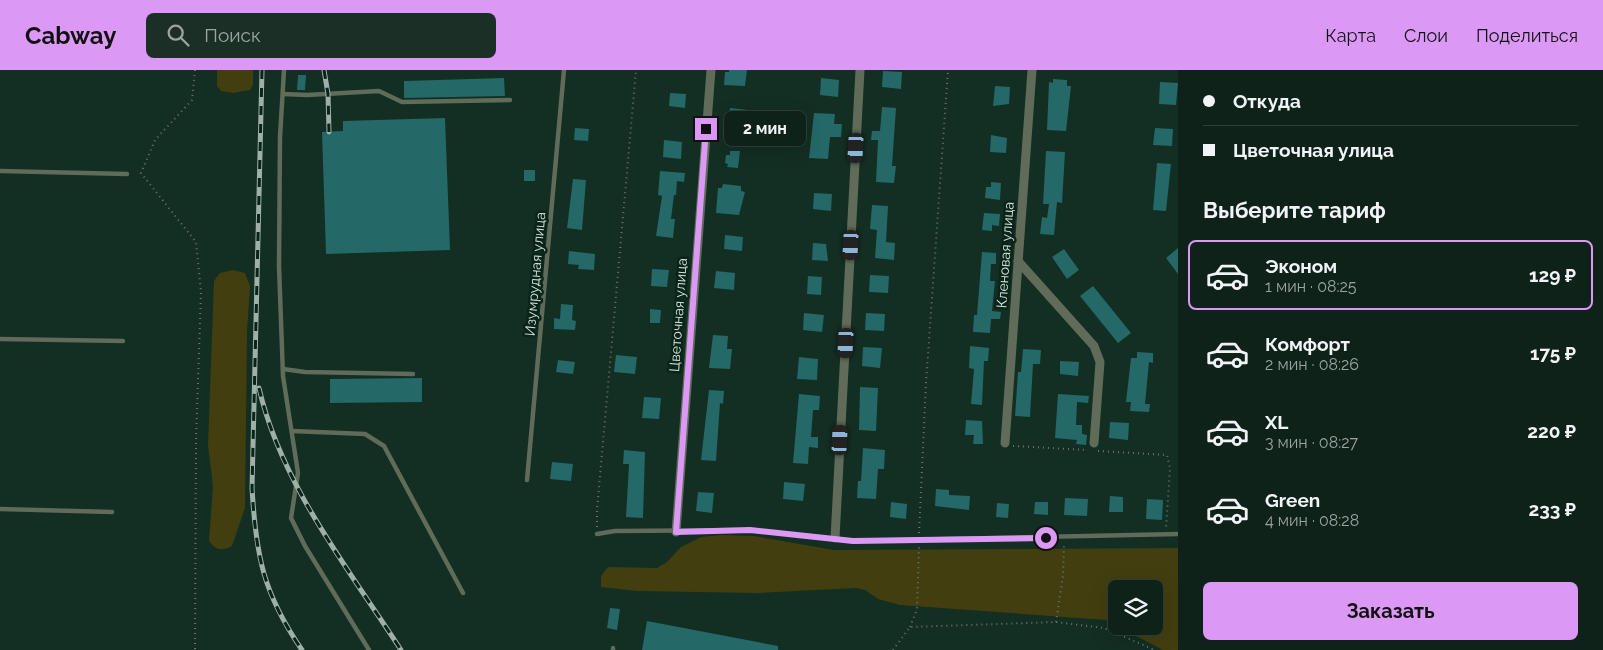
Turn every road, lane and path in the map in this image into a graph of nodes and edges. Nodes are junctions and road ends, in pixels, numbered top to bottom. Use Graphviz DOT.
graph roads {
  1 [pos="195,70"];
  2 [pos="284,70"];
  3 [pos="564,70"];
  4 [pos="636,70"];
  5 [pos="711,70"];
  6 [pos="860,70"];
  7 [pos="948,70"];
  8 [pos="1032,70"];
  9 [pos="283,94"];
  10 [pos="510,100"];
  11 [pos="0,171"];
  12 [pos="128,174"];
  13 [pos="1018,261"];
  14 [pos="0,339"];
  15 [pos="123,341"];
  16 [pos="282,369"];
  17 [pos="413,374"];
  18 [pos="292,431"];
  19 [pos="1005,443"];
  20 [pos="1094,444"];
  21 [pos="527,480"];
  22 [pos="0,509"];
  23 [pos="112,512"];
  24 [pos="676,532"];
  25 [pos="1166,533"];
  26 [pos="597,534"];
  27 [pos="1178,534"];
  28 [pos="1064,537"];
  29 [pos="835,538"];
  30 [pos="919,540"];
  31 [pos="463,593"];
  32 [pos="1056,622"];
  33 [pos="910,627"];
  34 [pos="195,650"];
  35 [pos="369,650"];
  36 [pos="893,650"];
  37 [pos="1155,650"];
  1 -- 34 [label="path"];
  2 -- 9 [label="lane"];
  3 -- 21 [label="lane, Изумрудная улица"];
  4 -- 26 [label="path"];
  5 -- 24 [label="street, Цветочная улица"];
  6 -- 29 [label="street"];
  7 -- 30 [label="path"];
  8 -- 13 [label="street, Кленовая улица"];
  9 -- 10 [label="lane"];
  9 -- 16 [label="lane"];
  11 -- 12 [label="lane"];
  13 -- 19 [label="street, Кленовая улица"];
  13 -- 20 [label="street"];
  14 -- 15 [label="lane"];
  16 -- 17 [label="lane"];
  16 -- 18 [label="lane"];
  18 -- 31 [label="lane"];
  18 -- 35 [label="lane"];
  19 -- 25 [label="path"];
  22 -- 23 [label="lane"];
  24 -- 26 [label="lane"];
  24 -- 29 [label="lane"];
  25 -- 27 [label="lane"];
  25 -- 28 [label="lane"];
  28 -- 30 [label="lane"];
  28 -- 32 [label="path"];
  29 -- 30 [label="lane"];
  30 -- 33 [label="path"];
  32 -- 33 [label="path"];
  32 -- 37 [label="path"];
  33 -- 36 [label="path"];
}
